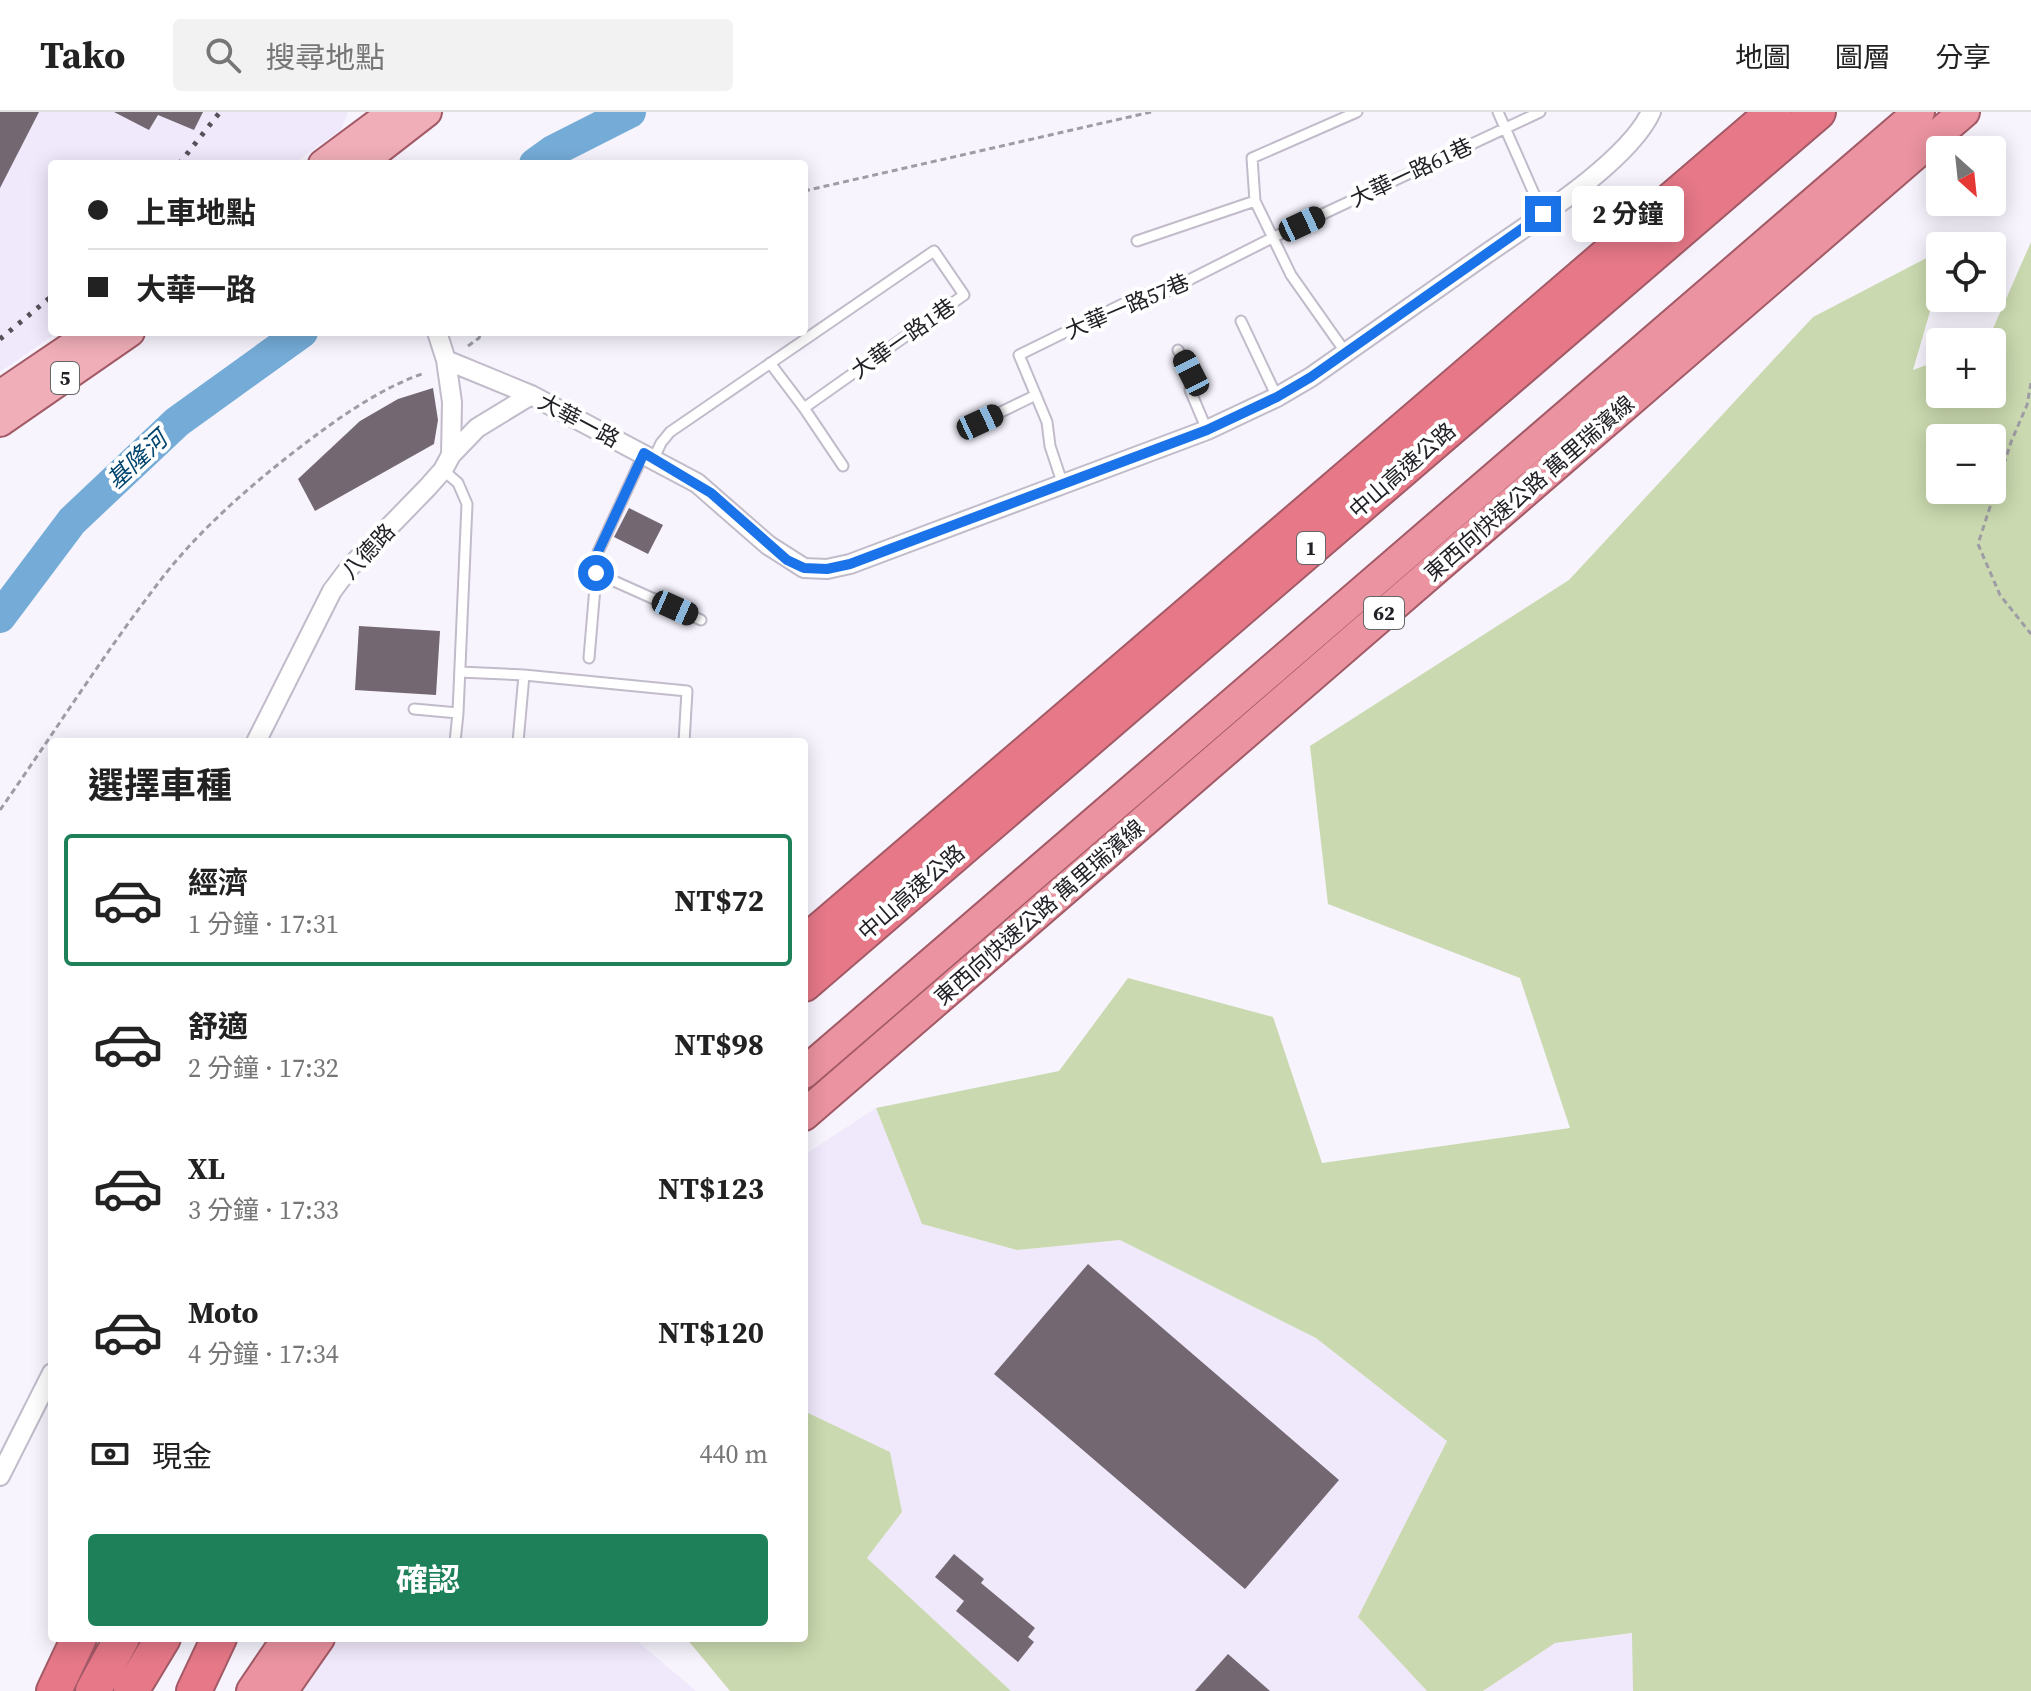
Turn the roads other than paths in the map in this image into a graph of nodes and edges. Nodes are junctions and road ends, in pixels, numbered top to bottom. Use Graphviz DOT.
graph roads {
  1 [pos="393,112"];
  2 [pos="427,112"];
  3 [pos="1357,112"];
  4 [pos="1498,112"];
  5 [pos="1540,112"];
  6 [pos="1651,112"];
  7 [pos="1774,112"];
  8 [pos="1818,112"];
  9 [pos="1919,112"];
  10 [pos="1964,112"];
  11 [pos="1505,128"];
  12 [pos="370,153"];
  13 [pos="340,160"];
  14 [pos="1255,201"];
  15 [pos="1543,214"];
  16 [pos="1274,237"];
  17 [pos="1137,241"];
  18 [pos="1241,321"];
  19 [pos="87,336"];
  20 [pos="124,336"];
  21 [pos="438,336"];
  22 [pos="1178,350"];
  23 [pos="1346,353"];
  24 [pos="446,360"];
  25 [pos="770,363"];
  26 [pos="0,395"];
  27 [pos="531,395"];
  28 [pos="1036,395"];
  29 [pos="1277,397"];
  30 [pos="804,408"];
  31 [pos="0,422"];
  32 [pos="980,422"];
  33 [pos="1207,430"];
  34 [pos="649,456"];
  35 [pos="447,462"];
  36 [pos="843,466"];
  37 [pos="1063,485"];
  38 [pos="596,573"];
  39 [pos="701,620"];
  40 [pos="589,658"];
  41 [pos="460,672"];
  42 [pos="524,675"];
  43 [pos="414,709"];
  44 [pos="458,713"];
  45 [pos="258,738"];
  46 [pos="455,738"];
  47 [pos="518,738"];
  48 [pos="684,738"];
  49 [pos="808,941"];
  50 [pos="808,981"];
  51 [pos="808,1070"];
  52 [pos="808,1112"];
  53 [pos="48,1381"];
  54 [pos="0,1476"];
  55 [pos="77,1642"];
  56 [pos="120,1642"];
  57 [pos="161,1642"];
  58 [pos="217,1642"];
  59 [pos="285,1642"];
  60 [pos="316,1642"];
  61 [pos="54,1691"];
  62 [pos="93,1691"];
  63 [pos="131,1691"];
  64 [pos="194,1691"];
  65 [pos="252,1691"];
  66 [pos="282,1691"];
  1 -- 12 [label="main road"];
  2 -- 12 [label="main road"];
  3 -- 14 [label="lane"];
  4 -- 11 [label="lane"];
  5 -- 11 [label="lane, 大華一路61巷"];
  6 -- 15 [label="street, 大華一路"];
  7 -- 49 [label="highway, 中山高速公路 / 1"];
  8 -- 50 [label="highway, 中山高速公路 / 1"];
  9 -- 51 [label="highway, 東西向快速公路 萬里瑞濱線 / 62"];
  10 -- 52 [label="highway, 東西向快速公路 萬里瑞濱線 / 62"];
  11 -- 15 [label="lane"];
  11 -- 16 [label="lane, 大華一路61巷"];
  12 -- 13 [label="main road"];
  14 -- 16 [label="lane"];
  14 -- 17 [label="lane"];
  15 -- 23 [label="street, 大華一路"];
  16 -- 23 [label="lane"];
  16 -- 28 [label="lane, 大華一路57巷"];
  18 -- 29 [label="lane"];
  19 -- 26 [label="main road, 5"];
  20 -- 31 [label="main road, 5"];
  21 -- 24 [label="street"];
  22 -- 33 [label="lane"];
  23 -- 29 [label="street, 大華一路"];
  24 -- 27 [label="street, 大華一路"];
  24 -- 35 [label="street"];
  25 -- 30 [label="lane"];
  25 -- 30 [label="lane, 大華一路1巷"];
  25 -- 34 [label="lane, 大華一路1巷"];
  27 -- 34 [label="street, 大華一路"];
  27 -- 35 [label="street, 八德路"];
  28 -- 32 [label="lane"];
  28 -- 37 [label="lane, 大華一路57巷"];
  29 -- 33 [label="street, 大華一路"];
  30 -- 36 [label="lane"];
  33 -- 37 [label="street, 大華一路"];
  34 -- 37 [label="street, 大華一路"];
  34 -- 38 [label="lane, 大華一路1巷"];
  35 -- 41 [label="lane"];
  35 -- 45 [label="street, 八德路"];
  38 -- 39 [label="lane"];
  38 -- 40 [label="lane, 大華一路1巷"];
  41 -- 42 [label="lane"];
  41 -- 44 [label="lane"];
  42 -- 47 [label="lane"];
  42 -- 48 [label="lane"];
  43 -- 44 [label="lane"];
  44 -- 46 [label="lane"];
  53 -- 54 [label="street"];
  55 -- 61 [label="highway"];
  56 -- 62 [label="highway"];
  57 -- 63 [label="highway"];
  58 -- 64 [label="highway"];
  59 -- 65 [label="highway"];
  60 -- 66 [label="highway"];
}
